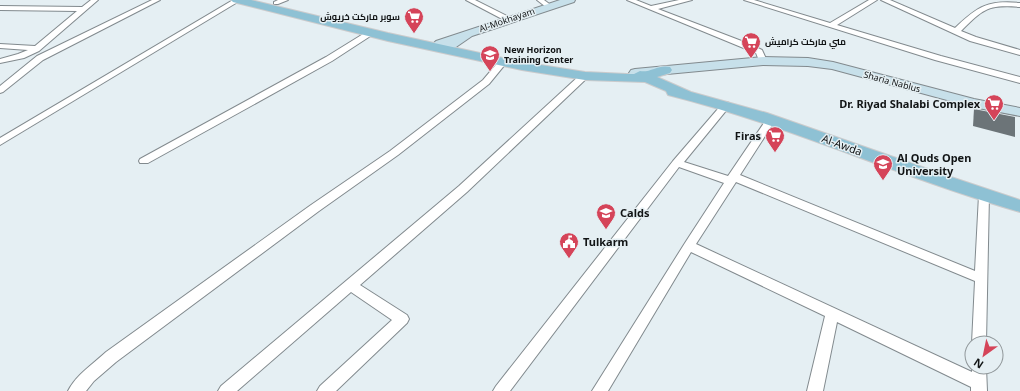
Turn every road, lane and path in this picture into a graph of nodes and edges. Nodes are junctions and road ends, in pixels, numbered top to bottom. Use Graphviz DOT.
graph roads {
  1 [pos="95,0"];
  2 [pos="157,0"];
  3 [pos="237,0"];
  4 [pos="263,0"];
  5 [pos="469,0"];
  6 [pos="570,0"];
  7 [pos="630,0"];
  8 [pos="689,0"];
  9 [pos="747,0"];
  10 [pos="874,0"];
  11 [pos="884,0"];
  12 [pos="281,2"];
  13 [pos="544,3"];
  14 [pos="1020,5"];
  15 [pos="0,8"];
  16 [pos="651,8"];
  17 [pos="85,9"];
  18 [pos="509,19"];
  19 [pos="831,25"];
  20 [pos="956,32"];
  21 [pos="371,33"];
  22 [pos="0,46"];
  23 [pos="445,46"];
  24 [pos="37,48"];
  25 [pos="29,52"];
  26 [pos="1020,53"];
  27 [pos="45,55"];
  28 [pos="763,61"];
  29 [pos="0,62"];
  30 [pos="503,62"];
  31 [pos="665,70"];
  32 [pos="641,75"];
  33 [pos="583,77"];
  34 [pos="1020,80"];
  35 [pos="0,90"];
  36 [pos="685,94"];
  37 [pos="726,105"];
  38 [pos="1020,112"];
  39 [pos="771,119"];
  40 [pos="0,142"];
  41 [pos="144,162"];
  42 [pos="677,163"];
  43 [pos="732,179"];
  44 [pos="984,194"];
  45 [pos="1020,206"];
  46 [pos="689,246"];
  47 [pos="980,278"];
  48 [pos="350,285"];
  49 [pos="832,314"];
  50 [pos="979,335"];
  51 [pos="979,375"];
  52 [pos="979,387"];
  53 [pos="76,391"];
  54 [pos="226,391"];
  55 [pos="325,391"];
  56 [pos="501,391"];
  57 [pos="600,391"];
  58 [pos="815,391"];
  1 -- 17 [label="street"];
  2 -- 27 [label="street"];
  3 -- 21 [label="main road"];
  3 -- 40 [label="street"];
  4 -- 12 [label="main road"];
  5 -- 18 [label="street"];
  6 -- 13 [label="street, Al-Mokhayam"];
  7 -- 16 [label="street"];
  8 -- 16 [label="street"];
  9 -- 19 [label="street"];
  10 -- 19 [label="street"];
  11 -- 20 [label="street"];
  12 -- 23 [label="main road"];
  13 -- 18 [label="street, Al-Mokhayam"];
  14 -- 20 [label="street"];
  15 -- 17 [label="street"];
  16 -- 28 [label="street"];
  17 -- 24 [label="street"];
  18 -- 23 [label="street, Al-Mokhayam"];
  19 -- 34 [label="street"];
  20 -- 26 [label="street"];
  21 -- 23 [label="main road"];
  21 -- 41 [label="street"];
  22 -- 24 [label="street"];
  23 -- 30 [label="main road"];
  23 -- 32 [label="main road"];
  24 -- 25 [label="street"];
  25 -- 27 [label="street"];
  25 -- 29 [label="street"];
  27 -- 35 [label="street"];
  28 -- 31 [label="street"];
  28 -- 32 [label="street"];
  28 -- 38 [label="street, Sharia Nablus"];
  30 -- 33 [label="main road"];
  30 -- 53 [label="street"];
  31 -- 32 [label="main road"];
  32 -- 33 [label="main road"];
  32 -- 36 [label="main road"];
  33 -- 36 [label="main road"];
  33 -- 48 [label="street"];
  36 -- 37 [label="main road, Al-Awda"];
  37 -- 39 [label="main road, Al-Awda"];
  37 -- 42 [label="street"];
  39 -- 43 [label="street"];
  39 -- 44 [label="main road, Al-Awda"];
  42 -- 43 [label="street"];
  42 -- 56 [label="street"];
  43 -- 46 [label="street"];
  43 -- 47 [label="street"];
  44 -- 45 [label="main road, Al-Awda"];
  44 -- 47 [label="street"];
  46 -- 49 [label="street"];
  46 -- 57 [label="street"];
  47 -- 50 [label="street"];
  48 -- 54 [label="street"];
  48 -- 55 [label="street"];
  49 -- 52 [label="street"];
  49 -- 58 [label="street"];
  51 -- 52 [label="street"];
}
